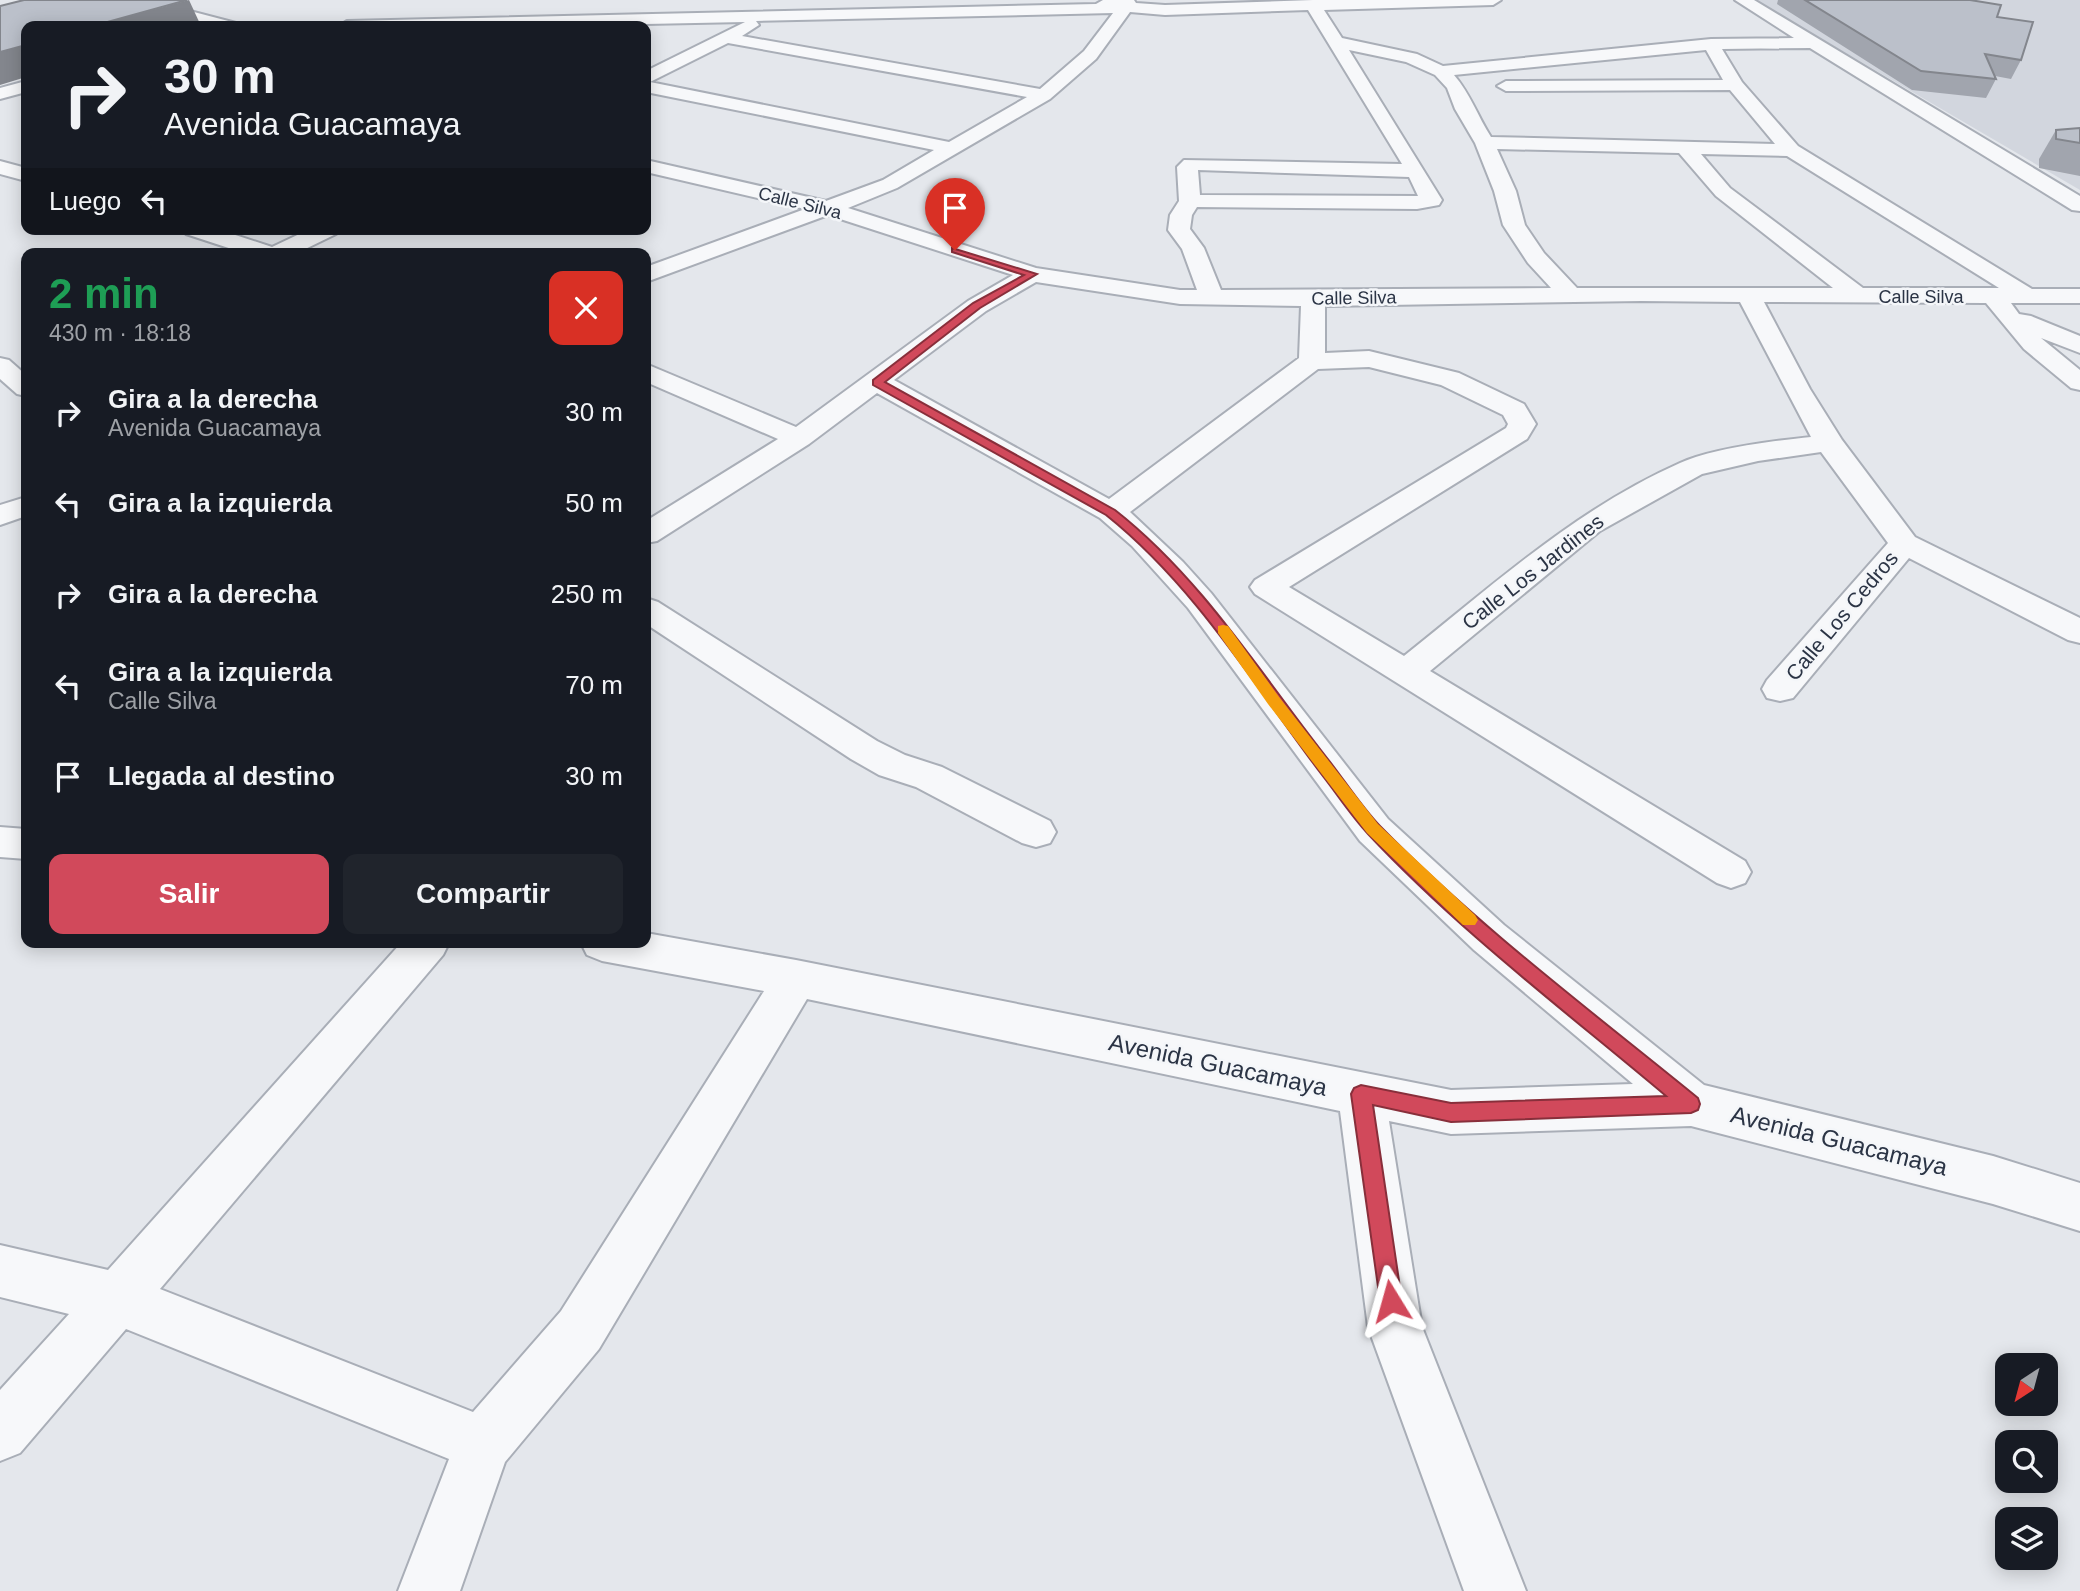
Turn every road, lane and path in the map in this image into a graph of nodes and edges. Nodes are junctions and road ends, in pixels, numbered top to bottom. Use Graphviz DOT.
graph roads {
  1 [pos="130,0"];
  2 [pos="1063,0"];
  3 [pos="1105,0"];
  4 [pos="1286,0"];
  5 [pos="1493,0"];
  6 [pos="1742,0"];
  7 [pos="637,2"];
  8 [pos="1313,5"];
  9 [pos="1127,6"];
  10 [pos="360,10"];
  11 [pos="768,16"];
  12 [pos="723,17"];
  13 [pos="210,21"];
  14 [pos="336,21"];
  15 [pos="556,21"];
  16 [pos="727,38"];
  17 [pos="1336,42"];
  18 [pos="1815,43"];
  19 [pos="1711,44"];
  20 [pos="1441,71"];
  21 [pos="651,76"];
  22 [pos="1735,85"];
  23 [pos="1469,87"];
  24 [pos="21,88"];
  25 [pos="651,88"];
  26 [pos="0,94"];
  27 [pos="1044,95"];
  28 [pos="1485,143"];
  29 [pos="1684,147"];
  30 [pos="951,148"];
  31 [pos="1791,150"];
  32 [pos="0,167"];
  33 [pos="651,167"];
  34 [pos="1416,171"];
  35 [pos="21,173"];
  36 [pos="1190,201"];
  37 [pos="2080,205"];
  38 [pos="827,208"];
  39 [pos="212,235"];
  40 [pos="316,235"];
  41 [pos="253,248"];
  42 [pos="288,248"];
  43 [pos="651,273"];
  44 [pos="1032,274"];
  45 [pos="1570,295"];
  46 [pos="1749,296"];
  47 [pos="1859,296"];
  48 [pos="2080,296"];
  49 [pos="2029,297"];
  50 [pos="1212,298"];
  51 [pos="1313,299"];
  52 [pos="2001,307"];
  53 [pos="2080,345"];
  54 [pos="1312,362"];
  55 [pos="651,375"];
  56 [pos="877,382"];
  57 [pos="2080,382"];
  58 [pos="799,438"];
  59 [pos="1829,443"];
  60 [pos="21,508"];
  61 [pos="1111,512"];
  62 [pos="0,516"];
  63 [pos="651,531"];
  64 [pos="1903,544"];
  65 [pos="1237,598"];
  66 [pos="651,612"];
  67 [pos="2080,632"];
  68 [pos="1406,672"];
  69 [pos="1780,689"];
  70 [pos="1036,832"];
  71 [pos="0,842"];
  72 [pos="21,844"];
  73 [pos="1731,872"];
  74 [pos="424,948"];
  75 [pos="630,948"];
  76 [pos="796,978"];
  77 [pos="1361,1094"];
  78 [pos="1691,1104"];
  79 [pos="2080,1207"];
  80 [pos="0,1271"];
  81 [pos="117,1299"];
  82 [pos="0,1433"];
  83 [pos="483,1444"];
  84 [pos="429,1591"];
  85 [pos="1495,1591"];
  1 -- 13 [label="street"];
  2 -- 9 [label="street"];
  3 -- 9 [label="street"];
  4 -- 9 [label="street"];
  5 -- 8 [label="street"];
  6 -- 18 [label="street"];
  7 -- 12 [label="street"];
  8 -- 9 [label="street"];
  8 -- 17 [label="street"];
  9 -- 11 [label="street"];
  9 -- 27 [label="street"];
  10 -- 14 [label="street"];
  11 -- 12 [label="street"];
  11 -- 16 [label="street"];
  12 -- 15 [label="street"];
  16 -- 21 [label="street"];
  16 -- 27 [label="street"];
  17 -- 20 [label="street"];
  17 -- 34 [label="street"];
  18 -- 19 [label="street"];
  18 -- 37 [label="street"];
  19 -- 20 [label="street"];
  19 -- 22 [label="street"];
  20 -- 23 [label="street"];
  22 -- 23 [label="street"];
  22 -- 31 [label="street"];
  23 -- 28 [label="street"];
  24 -- 26 [label="street"];
  25 -- 30 [label="street"];
  27 -- 30 [label="street"];
  28 -- 29 [label="street"];
  28 -- 45 [label="street"];
  29 -- 31 [label="street"];
  29 -- 47 [label="street"];
  30 -- 38 [label="street"];
  31 -- 49 [label="street"];
  32 -- 35 [label="street"];
  33 -- 38 [label="street, Calle Silva"];
  34 -- 36 [label="street"];
  34 -- 36 [label="street"];
  36 -- 50 [label="street"];
  38 -- 43 [label="street"];
  38 -- 44 [label="street, Calle Silva"];
  39 -- 41 [label="street"];
  40 -- 42 [label="street"];
  44 -- 50 [label="street, Calle Silva"];
  44 -- 56 [label="street"];
  45 -- 46 [label="street, Calle Silva"];
  45 -- 51 [label="street, Calle Silva"];
  46 -- 47 [label="street, Calle Silva"];
  46 -- 59 [label="street"];
  47 -- 52 [label="street, Calle Silva"];
  48 -- 49 [label="street, Calle Silva"];
  49 -- 52 [label="street, Calle Silva"];
  50 -- 51 [label="street, Calle Silva"];
  51 -- 54 [label="street"];
  52 -- 53 [label="street"];
  52 -- 57 [label="street"];
  54 -- 61 [label="street"];
  54 -- 65 [label="street"];
  55 -- 58 [label="street"];
  56 -- 58 [label="street"];
  56 -- 61 [label="street"];
  58 -- 63 [label="street"];
  59 -- 64 [label="street"];
  59 -- 68 [label="street, Calle Los Jardines"];
  60 -- 62 [label="street"];
  61 -- 65 [label="street"];
  64 -- 67 [label="street"];
  64 -- 69 [label="street, Calle Los Cedros"];
  65 -- 68 [label="street"];
  65 -- 78 [label="street"];
  66 -- 70 [label="street"];
  68 -- 73 [label="street"];
  71 -- 72 [label="street"];
  74 -- 81 [label="street"];
  75 -- 76 [label="street, Avenida Guacamaya"];
  76 -- 77 [label="street, Avenida Guacamaya"];
  76 -- 83 [label="street"];
  77 -- 78 [label="street, Avenida Guacamaya"];
  77 -- 85 [label="street"];
  78 -- 79 [label="street, Avenida Guacamaya"];
  80 -- 81 [label="street"];
  81 -- 82 [label="street"];
  81 -- 83 [label="street"];
  83 -- 84 [label="street"];
}
